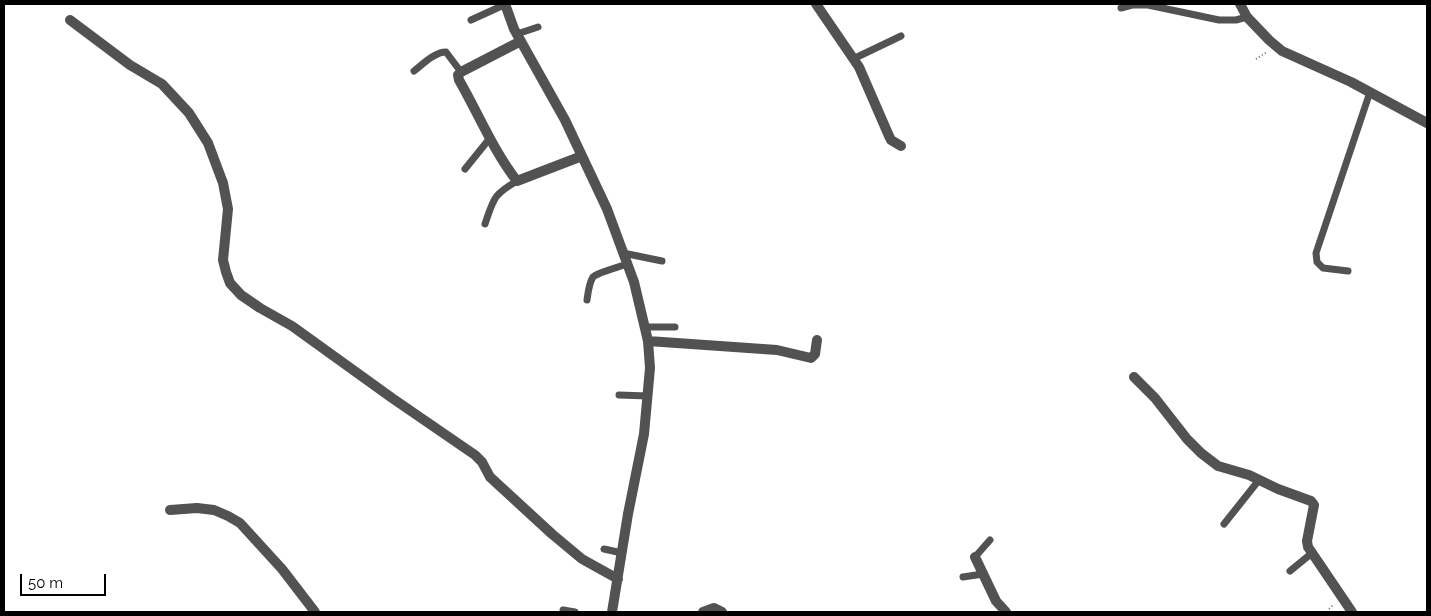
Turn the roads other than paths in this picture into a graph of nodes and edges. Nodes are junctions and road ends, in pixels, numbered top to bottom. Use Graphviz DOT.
graph roads {
  1 [pos="506,4"];
  2 [pos="816,4"];
  3 [pos="1240,4"];
  4 [pos="1121,8"];
  5 [pos="1247,16"];
  6 [pos="70,20"];
  7 [pos="471,20"];
  8 [pos="538,27"];
  9 [pos="901,36"];
  10 [pos="519,38"];
  11 [pos="853,59"];
  12 [pos="414,71"];
  13 [pos="461,72"];
  14 [pos="1370,92"];
  15 [pos="1427,123"];
  16 [pos="490,138"];
  17 [pos="901,146"];
  18 [pos="582,156"];
  19 [pos="465,169"];
  20 [pos="517,180"];
  21 [pos="485,224"];
  22 [pos="623,253"];
  23 [pos="662,261"];
  24 [pos="627,264"];
  25 [pos="1348,270"];
  26 [pos="587,300"];
  27 [pos="645,327"];
  28 [pos="675,327"];
  29 [pos="817,340"];
  30 [pos="648,341"];
  31 [pos="1134,377"];
  32 [pos="619,395"];
  33 [pos="648,396"];
  34 [pos="1259,480"];
  35 [pos="170,510"];
  36 [pos="1224,524"];
  37 [pos="990,540"];
  38 [pos="604,549"];
  39 [pos="622,553"];
  40 [pos="1312,553"];
  41 [pos="975,556"];
  42 [pos="1290,571"];
  43 [pos="983,574"];
  44 [pos="963,577"];
  45 [pos="618,579"];
  46 [pos="564,610"];
  47 [pos="315,612"];
  48 [pos="575,612"];
  49 [pos="614,612"];
  50 [pos="703,612"];
  51 [pos="722,612"];
  52 [pos="1006,612"];
  53 [pos="1352,612"];
  1 -- 7 [label="lane"];
  1 -- 10 [label="street"];
  2 -- 11 [label="street"];
  3 -- 5 [label="street"];
  4 -- 5 [label="lane"];
  5 -- 14 [label="street"];
  6 -- 45 [label="street"];
  8 -- 10 [label="lane"];
  9 -- 11 [label="lane"];
  10 -- 13 [label="street"];
  10 -- 18 [label="street"];
  11 -- 17 [label="street"];
  12 -- 13 [label="lane"];
  13 -- 16 [label="street"];
  14 -- 15 [label="street"];
  14 -- 25 [label="lane"];
  16 -- 19 [label="lane"];
  16 -- 20 [label="street"];
  18 -- 20 [label="street"];
  18 -- 22 [label="street"];
  20 -- 21 [label="lane"];
  22 -- 23 [label="lane"];
  22 -- 24 [label="street"];
  24 -- 26 [label="lane"];
  24 -- 27 [label="street"];
  27 -- 28 [label="lane"];
  27 -- 30 [label="street"];
  29 -- 30 [label="street"];
  30 -- 33 [label="street"];
  31 -- 34 [label="street"];
  32 -- 33 [label="lane"];
  33 -- 39 [label="street"];
  34 -- 36 [label="lane"];
  34 -- 40 [label="street"];
  35 -- 47 [label="street"];
  37 -- 41 [label="lane"];
  38 -- 39 [label="lane"];
  39 -- 45 [label="street"];
  40 -- 42 [label="lane"];
  40 -- 53 [label="street"];
  41 -- 43 [label="street"];
  43 -- 44 [label="lane"];
  43 -- 52 [label="street"];
  45 -- 49 [label="street"];
  46 -- 48 [label="lane"];
  50 -- 51 [label="street"];
}
